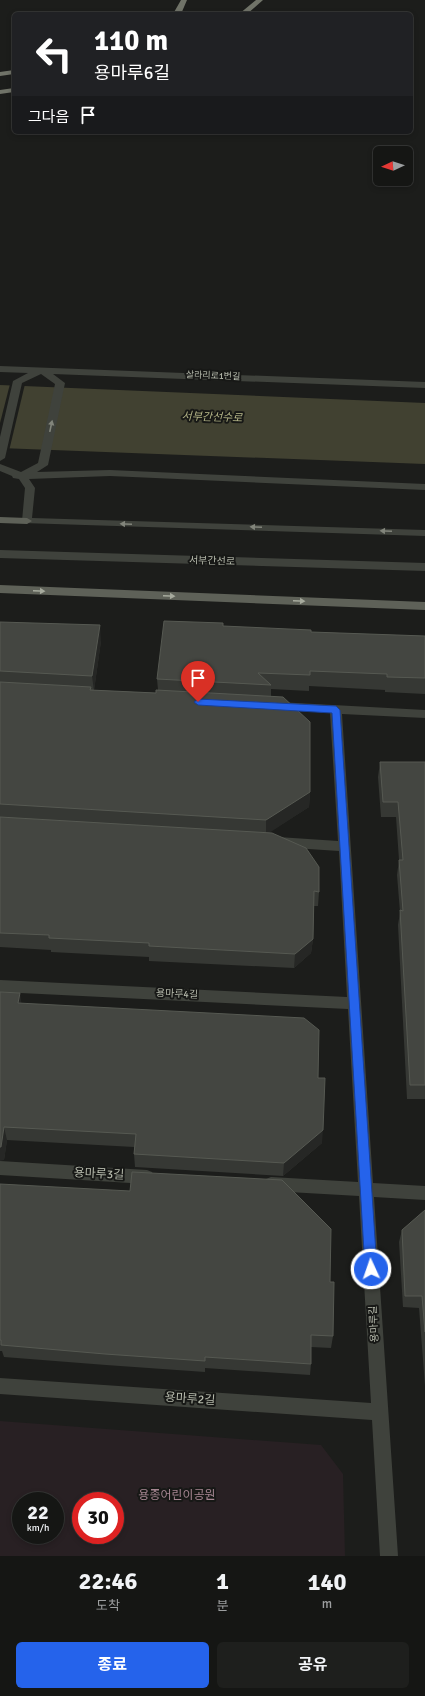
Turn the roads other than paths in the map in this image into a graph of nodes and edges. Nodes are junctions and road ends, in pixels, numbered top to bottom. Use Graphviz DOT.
graph roads {
  1 [pos="184,0"];
  2 [pos="260,0"];
  3 [pos="178,12"];
  4 [pos="245,12"];
  5 [pos="12,72"];
  6 [pos="0,74"];
  7 [pos="12,90"];
  8 [pos="0,92"];
  9 [pos="0,369"];
  10 [pos="42,370"];
  11 [pos="425,385"];
  12 [pos="0,458"];
  13 [pos="0,467"];
  14 [pos="0,475"];
  15 [pos="22,476"];
  16 [pos="425,487"];
  17 [pos="0,520"];
  18 [pos="27,520"];
  19 [pos="425,533"];
  20 [pos="0,554"];
  21 [pos="425,567"];
  22 [pos="0,589"];
  23 [pos="425,606"];
  24 [pos="266,706"];
  25 [pos="336,710"];
  26 [pos="425,714"];
  27 [pos="266,841"];
  28 [pos="344,846"];
  29 [pos="0,986"];
  30 [pos="354,1003"];
  31 [pos="0,1168"];
  32 [pos="159,1177"];
  33 [pos="255,1183"];
  34 [pos="366,1190"];
  35 [pos="425,1193"];
  36 [pos="0,1386"];
  37 [pos="380,1412"];
  38 [pos="389,1556"];
  1 -- 3 [label="highway"];
  2 -- 4 [label="highway"];
  5 -- 6 [label="highway"];
  7 -- 8 [label="highway"];
  9 -- 10 [label="street, 살라리로1번길"];
  10 -- 11 [label="street, 살라리로1번길"];
  10 -- 12 [label="street"];
  15 -- 10 [label="street, one-way"];
  13 -- 15 [label="street"];
  14 -- 15 [label="street"];
  15 -- 16 [label="street"];
  15 -- 18 [label="street"];
  17 -- 18 [label="main road"];
  19 -- 18 [label="street, one-way"];
  20 -- 21 [label="street, 서부간선로"];
  22 -- 23 [label="main road, one-way"];
  24 -- 25 [label="street"];
  25 -- 26 [label="street"];
  25 -- 28 [label="street, 용마루길"];
  27 -- 28 [label="street"];
  28 -- 30 [label="street, 용마루길"];
  29 -- 30 [label="street, 용마루4길"];
  30 -- 34 [label="street, 용마루길"];
  31 -- 32 [label="street, 용마루3길"];
  33 -- 34 [label="street"];
  34 -- 35 [label="street"];
  34 -- 37 [label="street, 용마루길"];
  36 -- 37 [label="street, 용마루2길"];
  37 -- 38 [label="street, 용마루길"];
}
